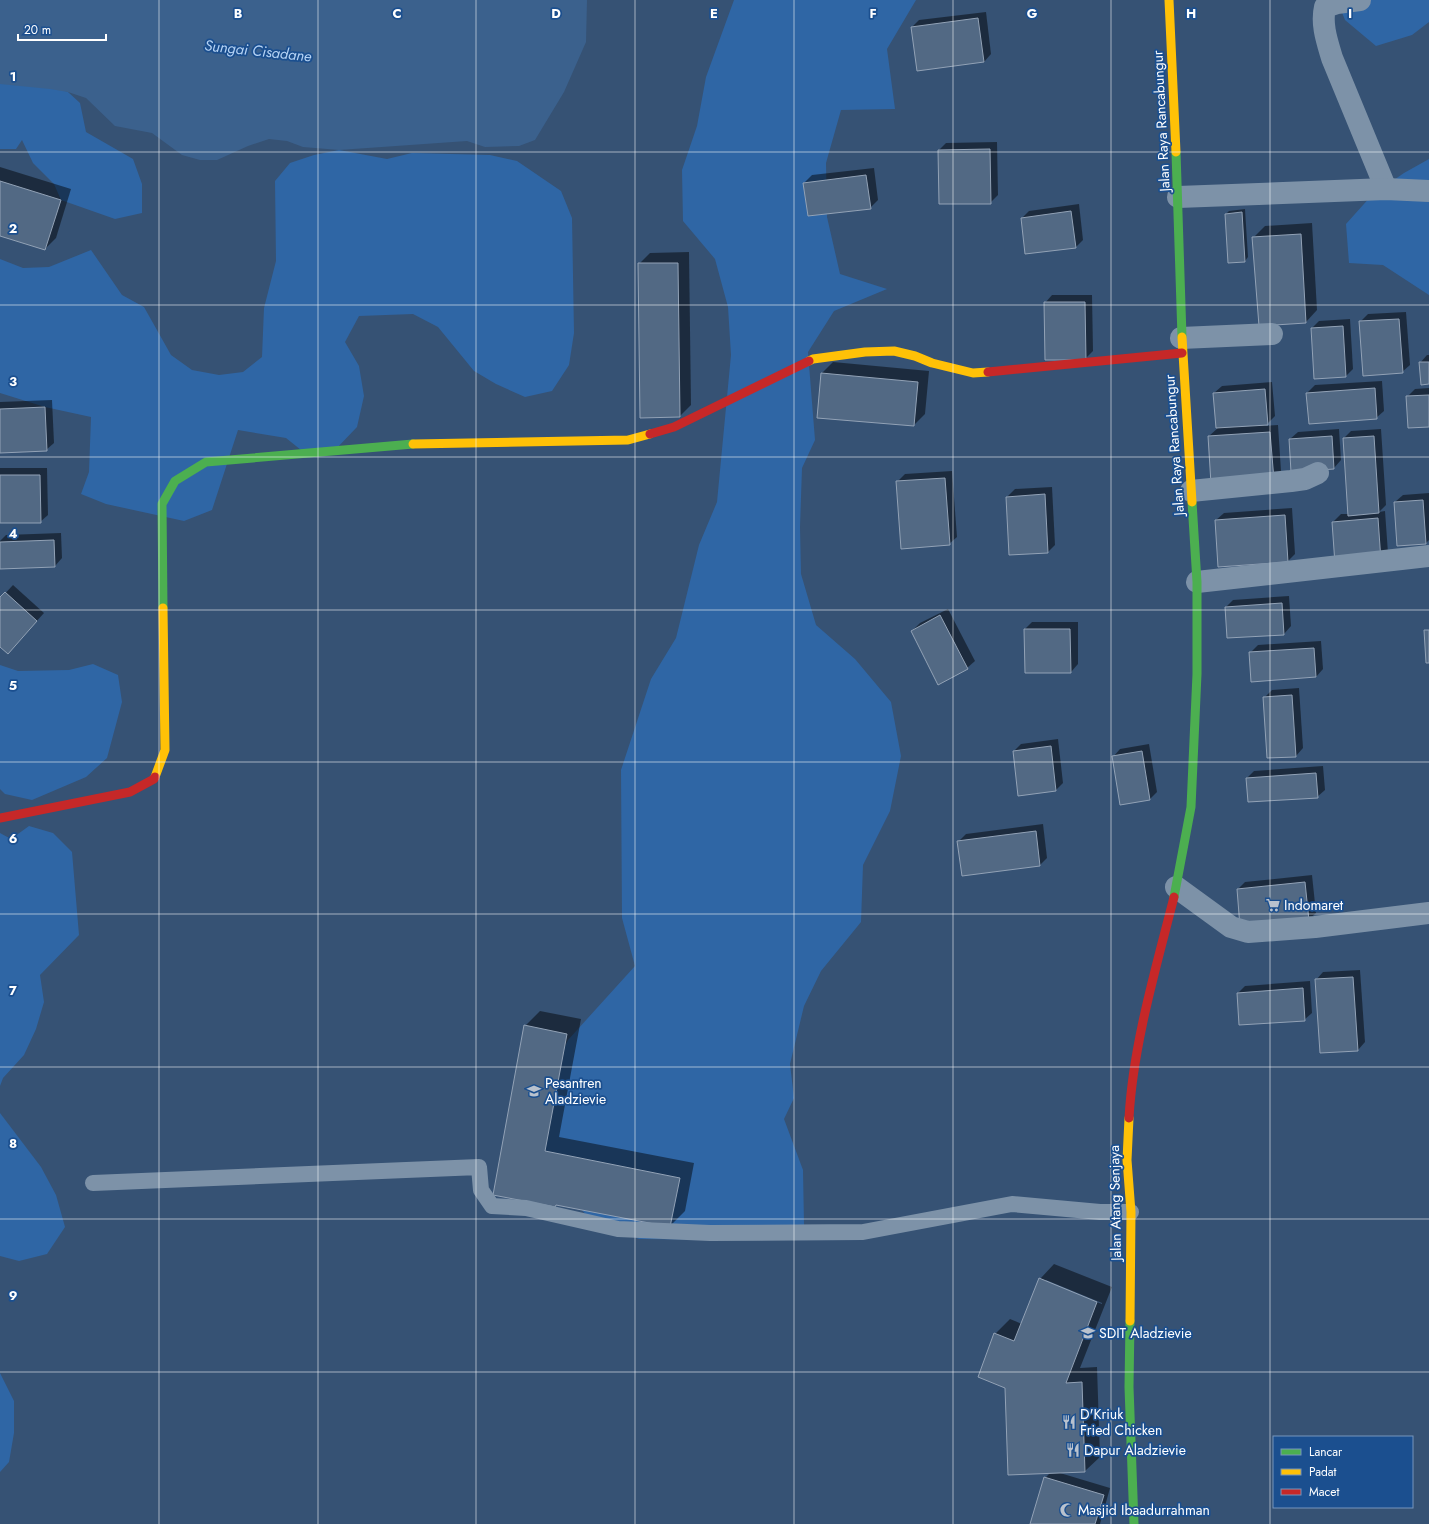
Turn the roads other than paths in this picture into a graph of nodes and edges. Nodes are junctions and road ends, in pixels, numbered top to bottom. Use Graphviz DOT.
graph roads {
  1 [pos="1169,0"];
  2 [pos="1360,0"];
  3 [pos="1386,189"];
  4 [pos="1429,191"];
  5 [pos="1178,197"];
  6 [pos="1272,334"];
  7 [pos="1182,346"];
  8 [pos="1318,473"];
  9 [pos="1191,491"];
  10 [pos="1429,556"];
  11 [pos="1197,582"];
  12 [pos="0,818"];
  13 [pos="1176,887"];
  14 [pos="1429,913"];
  15 [pos="93,1183"];
  16 [pos="1131,1212"];
  17 [pos="1134,1524"];
  1 -- 5 [label="main road, Jalan Raya Rancabungur"];
  2 -- 3 [label="street"];
  3 -- 4 [label="street"];
  3 -- 5 [label="street"];
  5 -- 7 [label="main road, Jalan Raya Rancabungur"];
  6 -- 7 [label="street"];
  7 -- 9 [label="main road, Jalan Raya Rancabungur"];
  7 -- 12 [label="main road"];
  8 -- 9 [label="street"];
  9 -- 11 [label="main road, Jalan Raya Rancabungur"];
  10 -- 11 [label="street"];
  11 -- 13 [label="main road, Jalan Raya Rancabungur"];
  13 -- 14 [label="street"];
  13 -- 16 [label="main road, Jalan Atang Senjaya"];
  15 -- 16 [label="lane"];
  16 -- 17 [label="main road, Jalan Atang Senjaya"];
}
